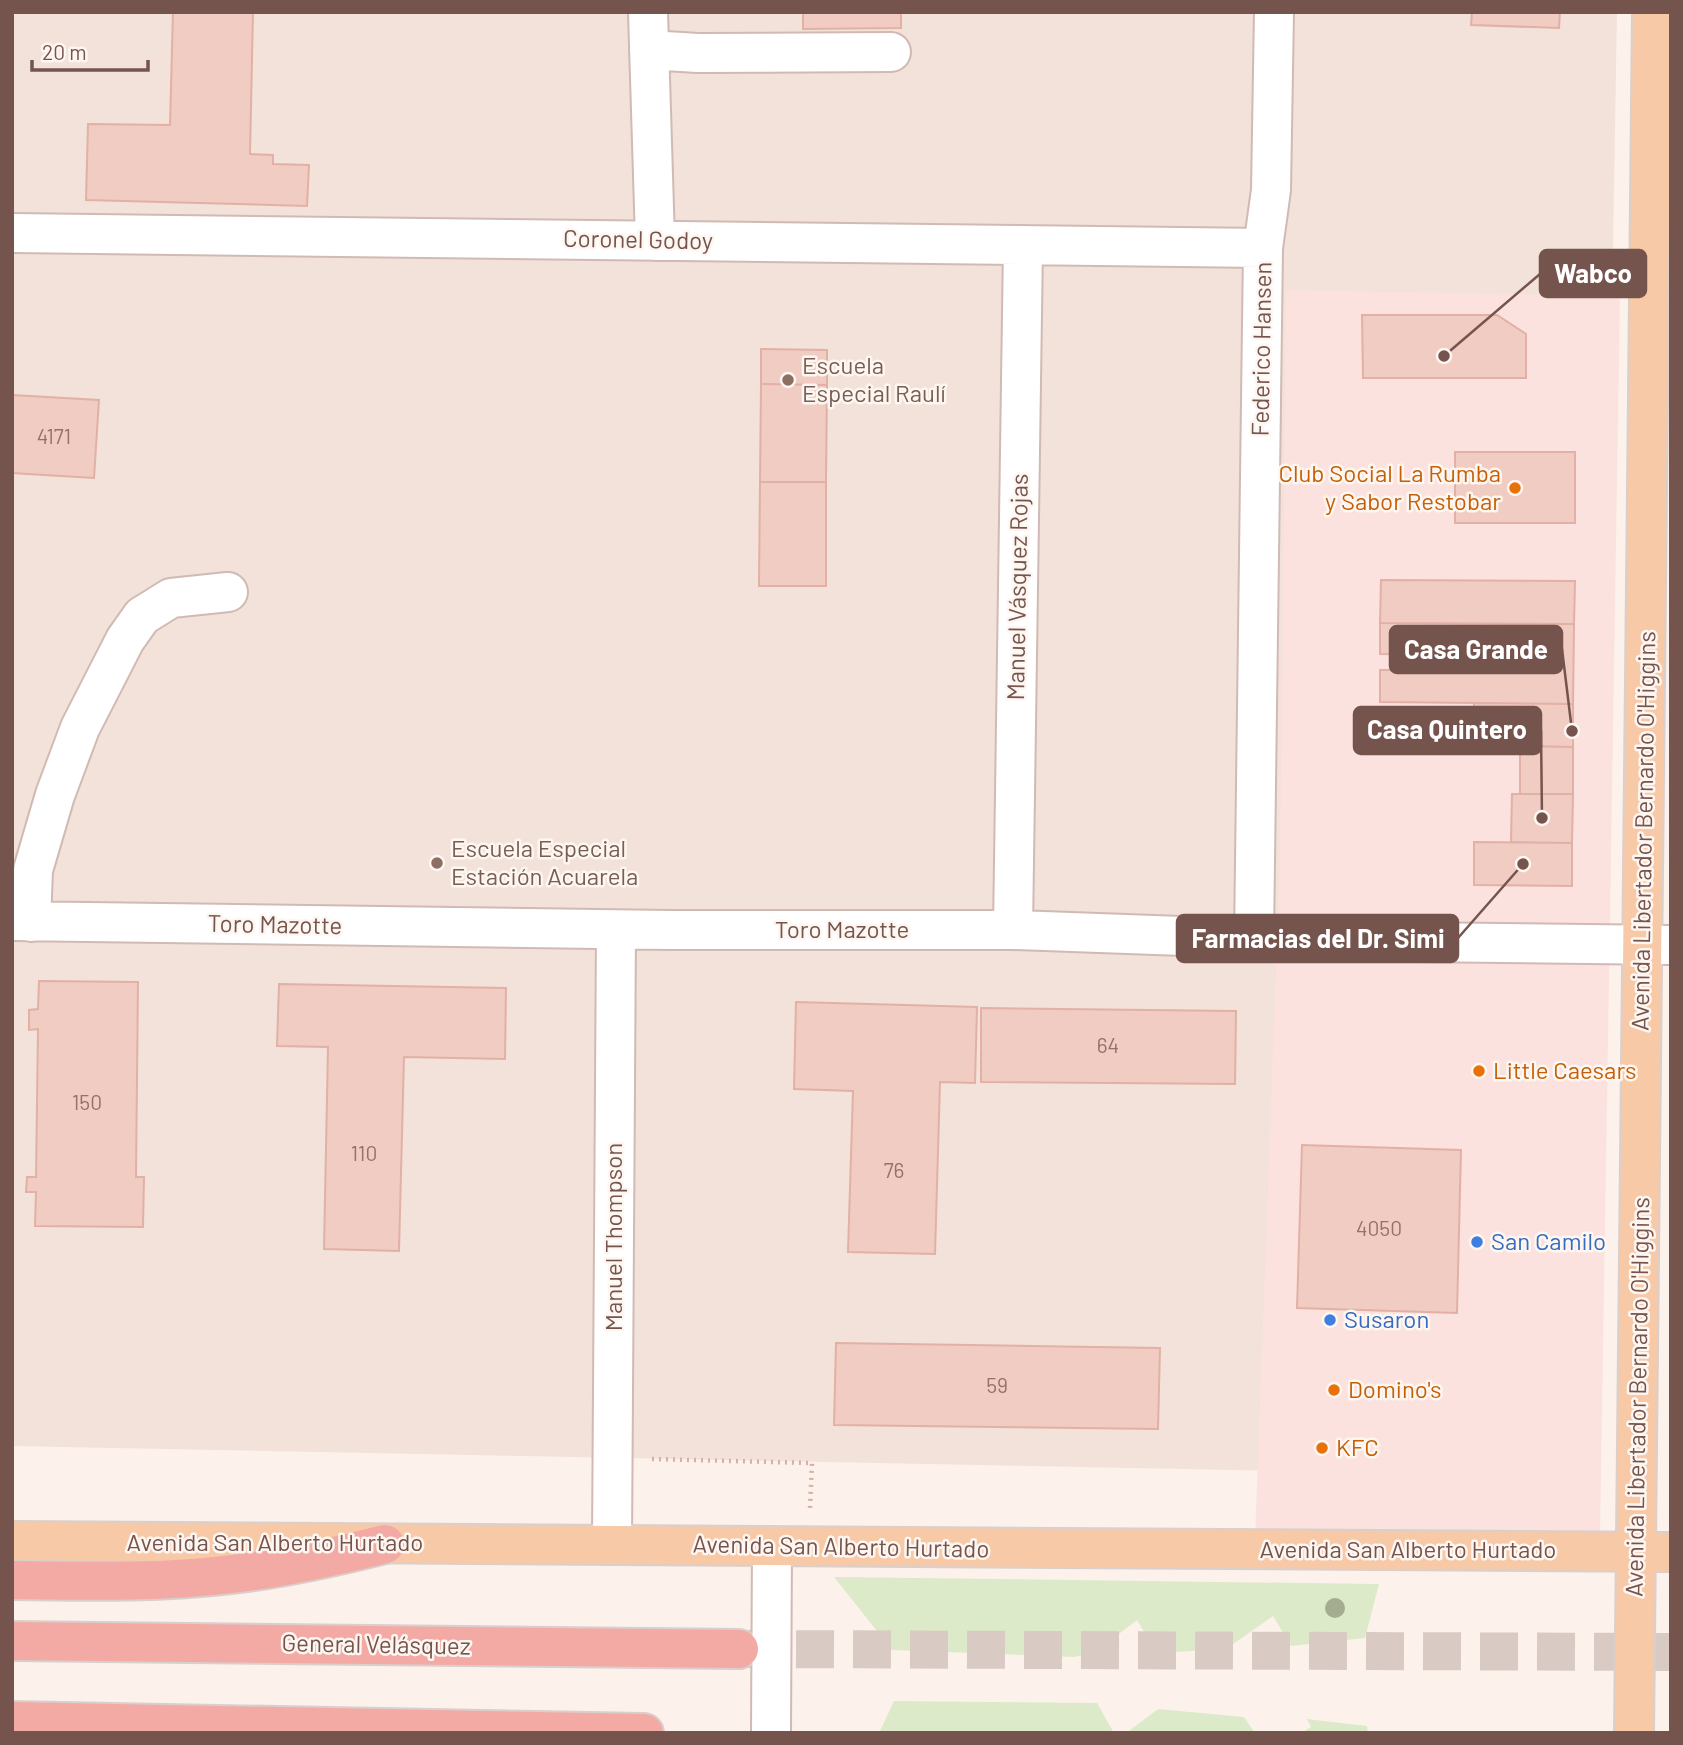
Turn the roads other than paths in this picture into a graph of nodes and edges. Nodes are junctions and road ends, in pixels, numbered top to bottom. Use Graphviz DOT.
graph roads {
  1 [pos="648,12"];
  2 [pos="1274,12"];
  3 [pos="1653,12"];
  4 [pos="649,50"];
  5 [pos="891,52"];
  6 [pos="12,233"];
  7 [pos="655,241"];
  8 [pos="1023,245"];
  9 [pos="1263,248"];
  10 [pos="228,592"];
  11 [pos="22,921"];
  12 [pos="1013,929"];
  13 [pos="616,930"];
  14 [pos="1254,939"];
  15 [pos="1657,945"];
  16 [pos="12,1541"];
  17 [pos="385,1544"];
  18 [pos="612,1545"];
  19 [pos="790,1547"];
  20 [pos="1653,1551"];
  21 [pos="12,1580"];
  22 [pos="12,1642"];
  23 [pos="739,1648"];
  24 [pos="12,1721"];
  25 [pos="644,1733"];
  26 [pos="771,1733"];
  27 [pos="1633,1733"];
  1 -- 4 [label="street"];
  2 -- 9 [label="street, Federico Hansen"];
  3 -- 15 [label="main road, Avenida Libertador Bernardo O'Higgins"];
  4 -- 5 [label="street"];
  4 -- 7 [label="street"];
  6 -- 7 [label="street, Coronel Godoy"];
  7 -- 8 [label="street, Coronel Godoy"];
  8 -- 9 [label="street, Coronel Godoy"];
  8 -- 12 [label="street, Manuel Vásquez Rojas"];
  9 -- 14 [label="street, Federico Hansen"];
  10 -- 11 [label="street"];
  11 -- 13 [label="street, Toro Mazotte"];
  12 -- 13 [label="street, Toro Mazotte"];
  12 -- 14 [label="street, Toro Mazotte"];
  13 -- 18 [label="street, Manuel Thompson"];
  14 -- 15 [label="street, Toro Mazotte"];
  15 -- 20 [label="main road, Avenida Libertador Bernardo O'Higgins"];
  16 -- 17 [label="main road, Avenida San Alberto Hurtado"];
  17 -- 18 [label="main road, Avenida San Alberto Hurtado"];
  17 -- 21 [label="highway"];
  18 -- 19 [label="main road, Avenida San Alberto Hurtado"];
  19 -- 20 [label="main road, Avenida San Alberto Hurtado"];
  19 -- 26 [label="street"];
  20 -- 27 [label="main road, Avenida Libertador Bernardo O'Higgins"];
  22 -- 23 [label="highway, General Velásquez"];
  24 -- 25 [label="highway"];
}
